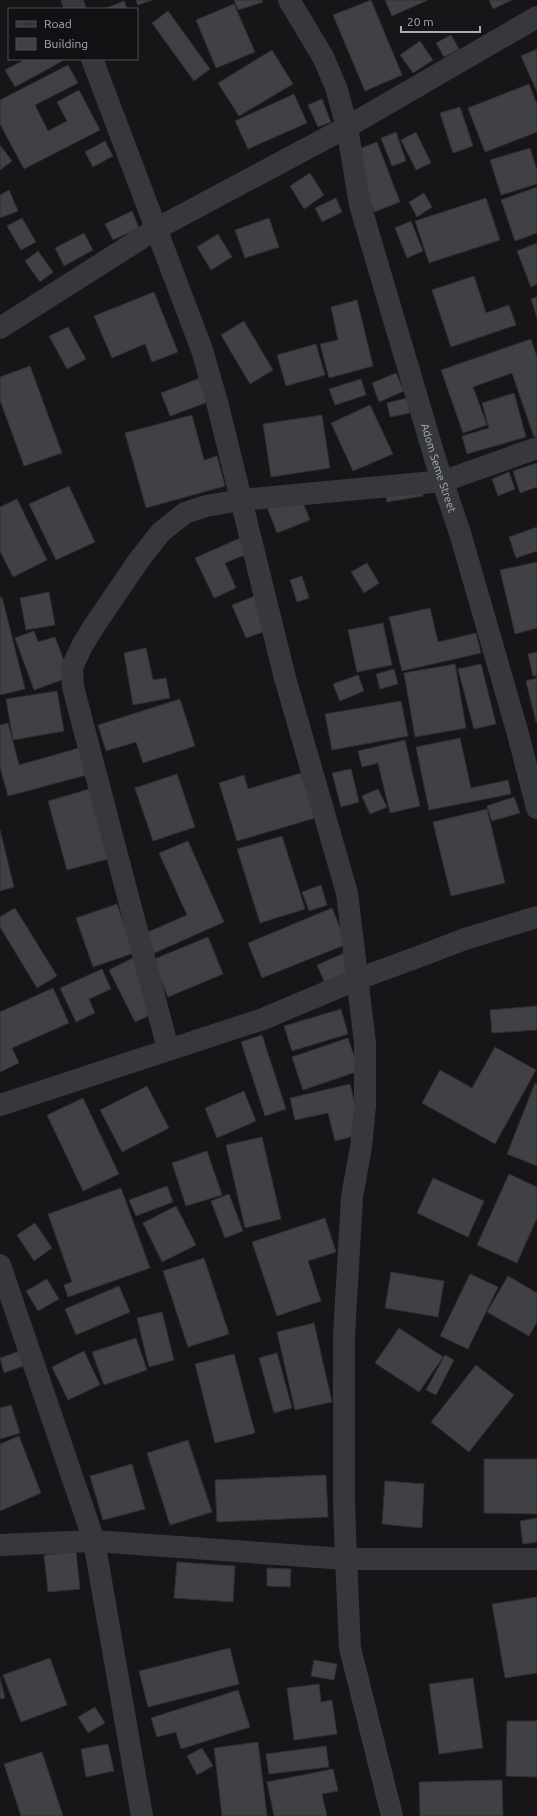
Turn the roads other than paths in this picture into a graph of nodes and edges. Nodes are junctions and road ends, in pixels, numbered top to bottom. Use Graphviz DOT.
graph roads {
  1 [pos="289,0"];
  2 [pos="537,17"];
  3 [pos="92,60"];
  4 [pos="347,127"];
  5 [pos="156,229"];
  6 [pos="0,328"];
  7 [pos="537,448"];
  8 [pos="444,481"];
  9 [pos="241,500"];
  10 [pos="537,808"];
  11 [pos="537,917"];
  12 [pos="358,979"];
  13 [pos="168,1049"];
  14 [pos="0,1105"];
  15 [pos="0,1265"];
  16 [pos="94,1540"];
  17 [pos="0,1545"];
  18 [pos="346,1559"];
  19 [pos="537,1559"];
  20 [pos="142,1816"];
  21 [pos="392,1816"];
  1 -- 4 [label="street, Adom Seme Street"];
  2 -- 4 [label="street"];
  3 -- 5 [label="street"];
  4 -- 5 [label="street"];
  4 -- 8 [label="street, Adom Seme Street"];
  5 -- 6 [label="street"];
  5 -- 9 [label="street"];
  7 -- 8 [label="street"];
  8 -- 9 [label="street"];
  8 -- 10 [label="street, Adom Seme Street"];
  9 -- 12 [label="street"];
  9 -- 13 [label="street"];
  11 -- 12 [label="street"];
  12 -- 13 [label="street"];
  12 -- 18 [label="street"];
  13 -- 14 [label="street"];
  15 -- 16 [label="street"];
  16 -- 17 [label="street"];
  16 -- 18 [label="street"];
  16 -- 20 [label="street"];
  18 -- 19 [label="street"];
  18 -- 21 [label="street"];
}
